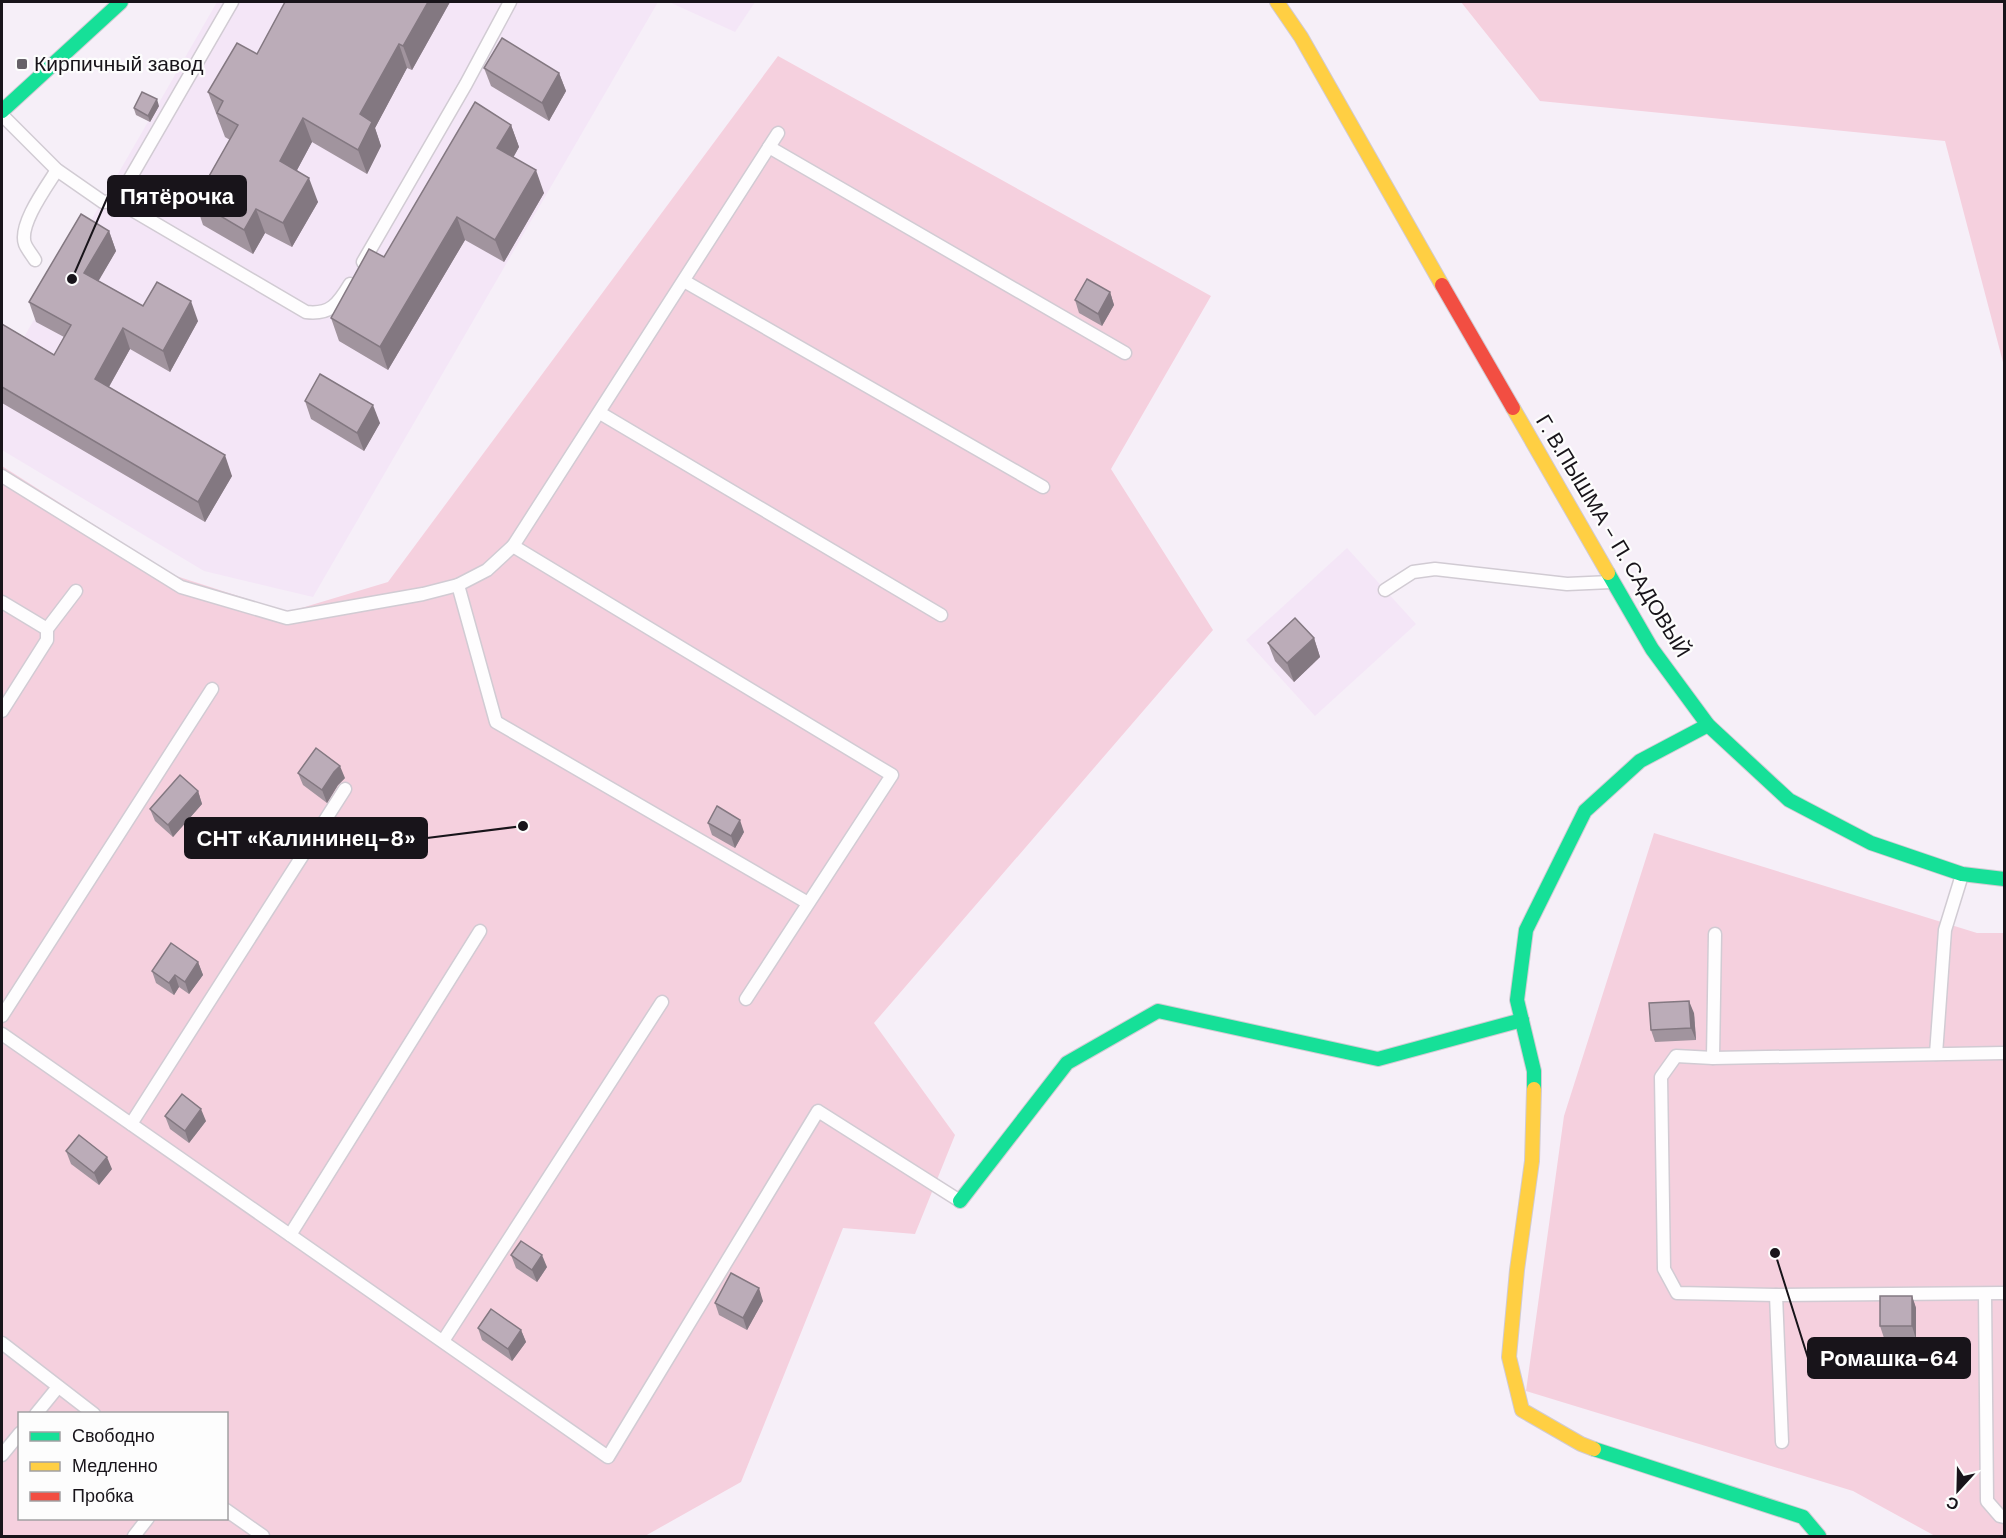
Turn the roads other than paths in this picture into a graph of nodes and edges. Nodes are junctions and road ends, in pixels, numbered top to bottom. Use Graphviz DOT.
graph roads {
  1 [pos="121,2"];
  2 [pos="232,2"];
  3 [pos="510,2"];
  4 [pos="1277,2"];
  5 [pos="2,113"];
  6 [pos="778,133"];
  7 [pos="769,147"];
  8 [pos="57,170"];
  9 [pos="117,201"];
  10 [pos="35,260"];
  11 [pos="684,281"];
  12 [pos="1125,353"];
  13 [pos="600,413"];
  14 [pos="2,476"];
  15 [pos="1043,488"];
  16 [pos="513,546"];
  17 [pos="1613,582"];
  18 [pos="458,585"];
  19 [pos="1385,590"];
  20 [pos="76,591"];
  21 [pos="2,602"];
  22 [pos="941,615"];
  23 [pos="47,629"];
  24 [pos="212,688"];
  25 [pos="2,711"];
  26 [pos="1708,725"];
  27 [pos="345,789"];
  28 [pos="1962,874"];
  29 [pos="2004,879"];
  30 [pos="808,903"];
  31 [pos="480,931"];
  32 [pos="1715,934"];
  33 [pos="746,999"];
  34 [pos="662,1002"];
  35 [pos="2,1016"];
  36 [pos="1522,1020"];
  37 [pos="2,1034"];
  38 [pos="2004,1053"];
  39 [pos="1936,1054"];
  40 [pos="1713,1058"];
  41 [pos="131,1124"];
  42 [pos="960,1201"];
  43 [pos="290,1235"];
  44 [pos="2004,1293"];
  45 [pos="1985,1294"];
  46 [pos="1776,1295"];
  47 [pos="443,1341"];
  48 [pos="2,1343"];
  49 [pos="58,1387"];
  50 [pos="37,1412"];
  51 [pos="93,1412"];
  52 [pos="18,1435"];
  53 [pos="1782,1442"];
  54 [pos="2,1455"];
  55 [pos="228,1511"];
  56 [pos="2004,1517"];
  57 [pos="146,1520"];
  58 [pos="134,1536"];
  59 [pos="263,1536"];
  60 [pos="1819,1536"];
  1 -- 5 [label="street"];
  2 -- 9 [label="lane"];
  3 -- 9 [label="lane"];
  4 -- 17 [label="street, Г. В.ПЫШМА - П. САДОВЫЙ"];
  5 -- 8 [label="lane"];
  6 -- 7 [label="lane"];
  7 -- 11 [label="lane"];
  7 -- 12 [label="lane"];
  8 -- 9 [label="lane"];
  8 -- 10 [label="lane"];
  11 -- 13 [label="lane"];
  11 -- 15 [label="lane"];
  13 -- 16 [label="lane"];
  13 -- 22 [label="lane"];
  14 -- 18 [label="lane"];
  16 -- 18 [label="lane"];
  16 -- 30 [label="lane"];
  17 -- 19 [label="lane"];
  17 -- 26 [label="street, Г. В.ПЫШМА - П. САДОВЫЙ"];
  18 -- 30 [label="lane"];
  20 -- 23 [label="lane"];
  21 -- 23 [label="lane"];
  23 -- 25 [label="lane"];
  24 -- 35 [label="lane"];
  26 -- 28 [label="street, Г. В.ПЫШМА - П. САДОВЫЙ"];
  26 -- 36 [label="street"];
  27 -- 41 [label="lane"];
  28 -- 29 [label="street, Г. В.ПЫШМА - П. САДОВЫЙ"];
  28 -- 39 [label="lane"];
  30 -- 33 [label="lane"];
  31 -- 43 [label="lane"];
  32 -- 40 [label="lane"];
  34 -- 47 [label="lane"];
  36 -- 42 [label="street"];
  36 -- 60 [label="street"];
  37 -- 41 [label="lane"];
  38 -- 39 [label="lane"];
  39 -- 40 [label="lane"];
  40 -- 46 [label="lane"];
  41 -- 43 [label="lane"];
  42 -- 47 [label="lane"];
  43 -- 47 [label="lane"];
  44 -- 45 [label="lane"];
  45 -- 46 [label="lane"];
  45 -- 56 [label="lane"];
  46 -- 53 [label="lane"];
  48 -- 49 [label="lane"];
  49 -- 50 [label="lane"];
  49 -- 51 [label="lane"];
  52 -- 54 [label="lane"];
  55 -- 59 [label="lane"];
  57 -- 58 [label="lane"];
}
